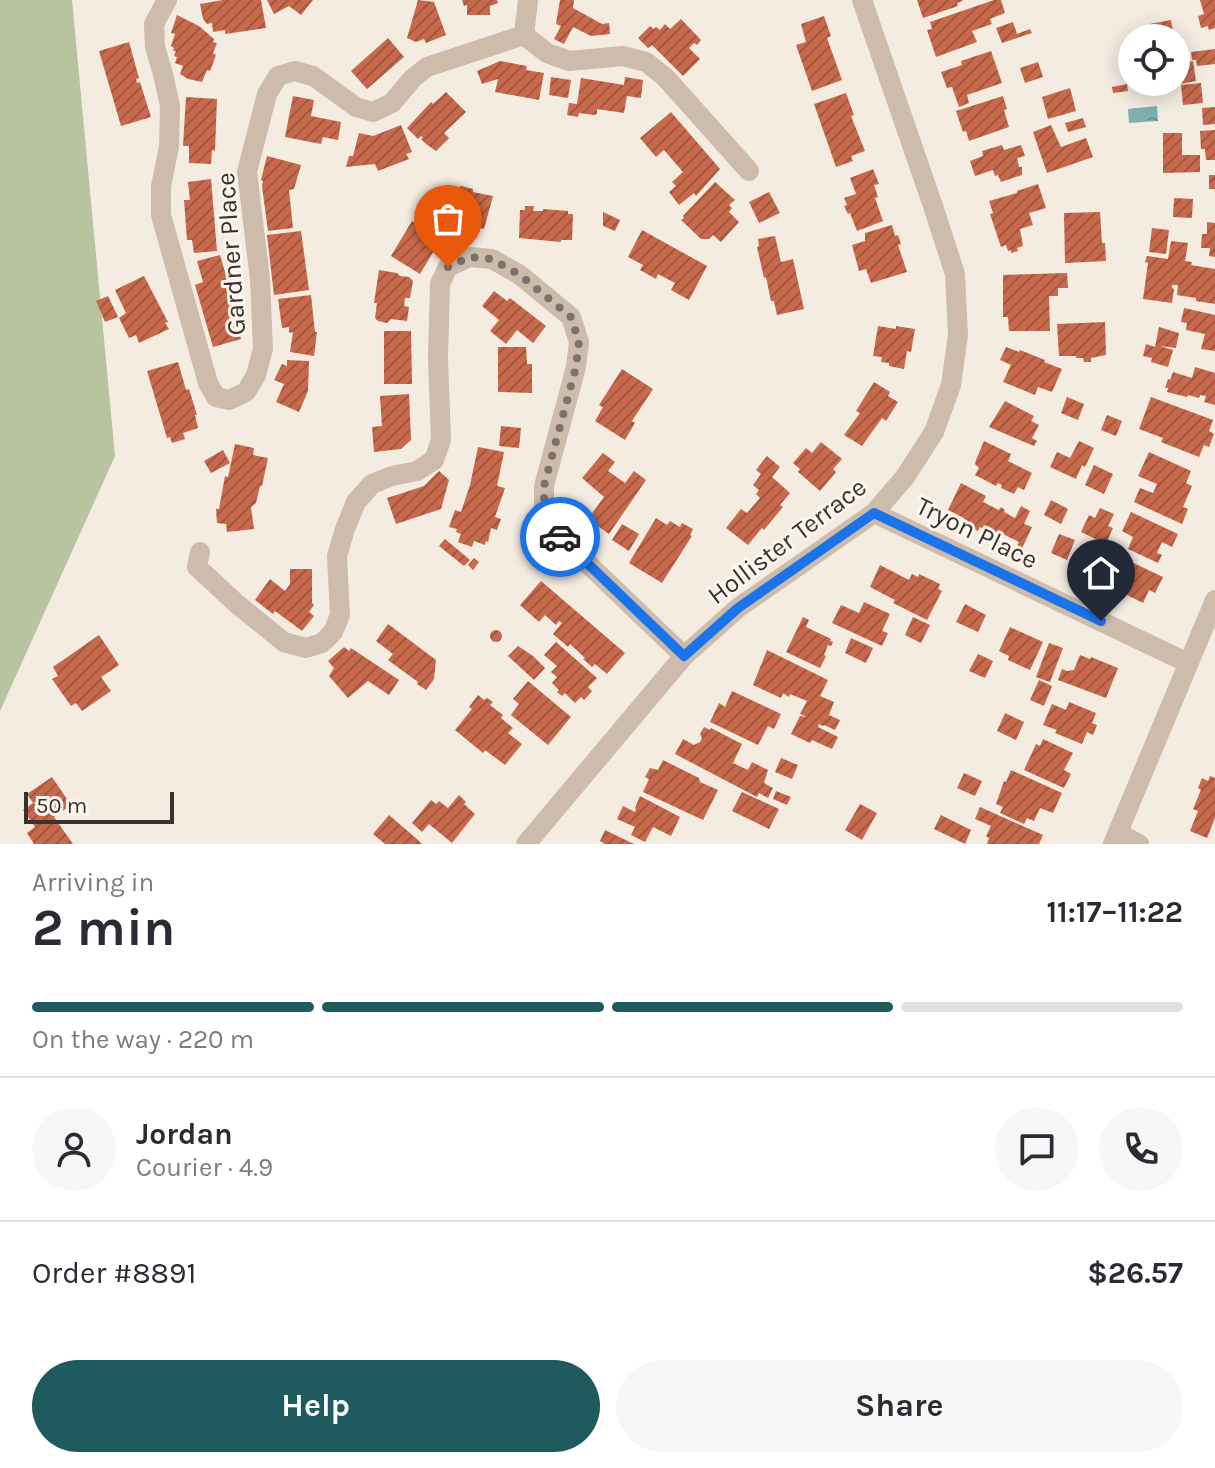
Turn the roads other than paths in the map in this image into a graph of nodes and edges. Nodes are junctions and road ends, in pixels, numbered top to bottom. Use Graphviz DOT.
graph roads {
  1 [pos="167,0"];
  2 [pos="528,0"];
  3 [pos="862,0"];
  4 [pos="524,35"];
  5 [pos="749,171"];
  6 [pos="874,513"];
  7 [pos="200,552"];
  8 [pos="1215,600"];
  9 [pos="684,656"];
  10 [pos="1188,663"];
  11 [pos="1116,839"];
  12 [pos="526,844"];
  13 [pos="1139,844"];
  1 -- 4 [label="street, Gardner Place"];
  2 -- 4 [label="street"];
  3 -- 6 [label="street, Hollister Terrace"];
  4 -- 5 [label="street"];
  6 -- 9 [label="street, Hollister Terrace"];
  6 -- 10 [label="street, Tryon Place"];
  7 -- 9 [label="street"];
  8 -- 10 [label="street"];
  9 -- 12 [label="street, Hollister Terrace"];
  10 -- 11 [label="street"];
  11 -- 13 [label="street"];
}
